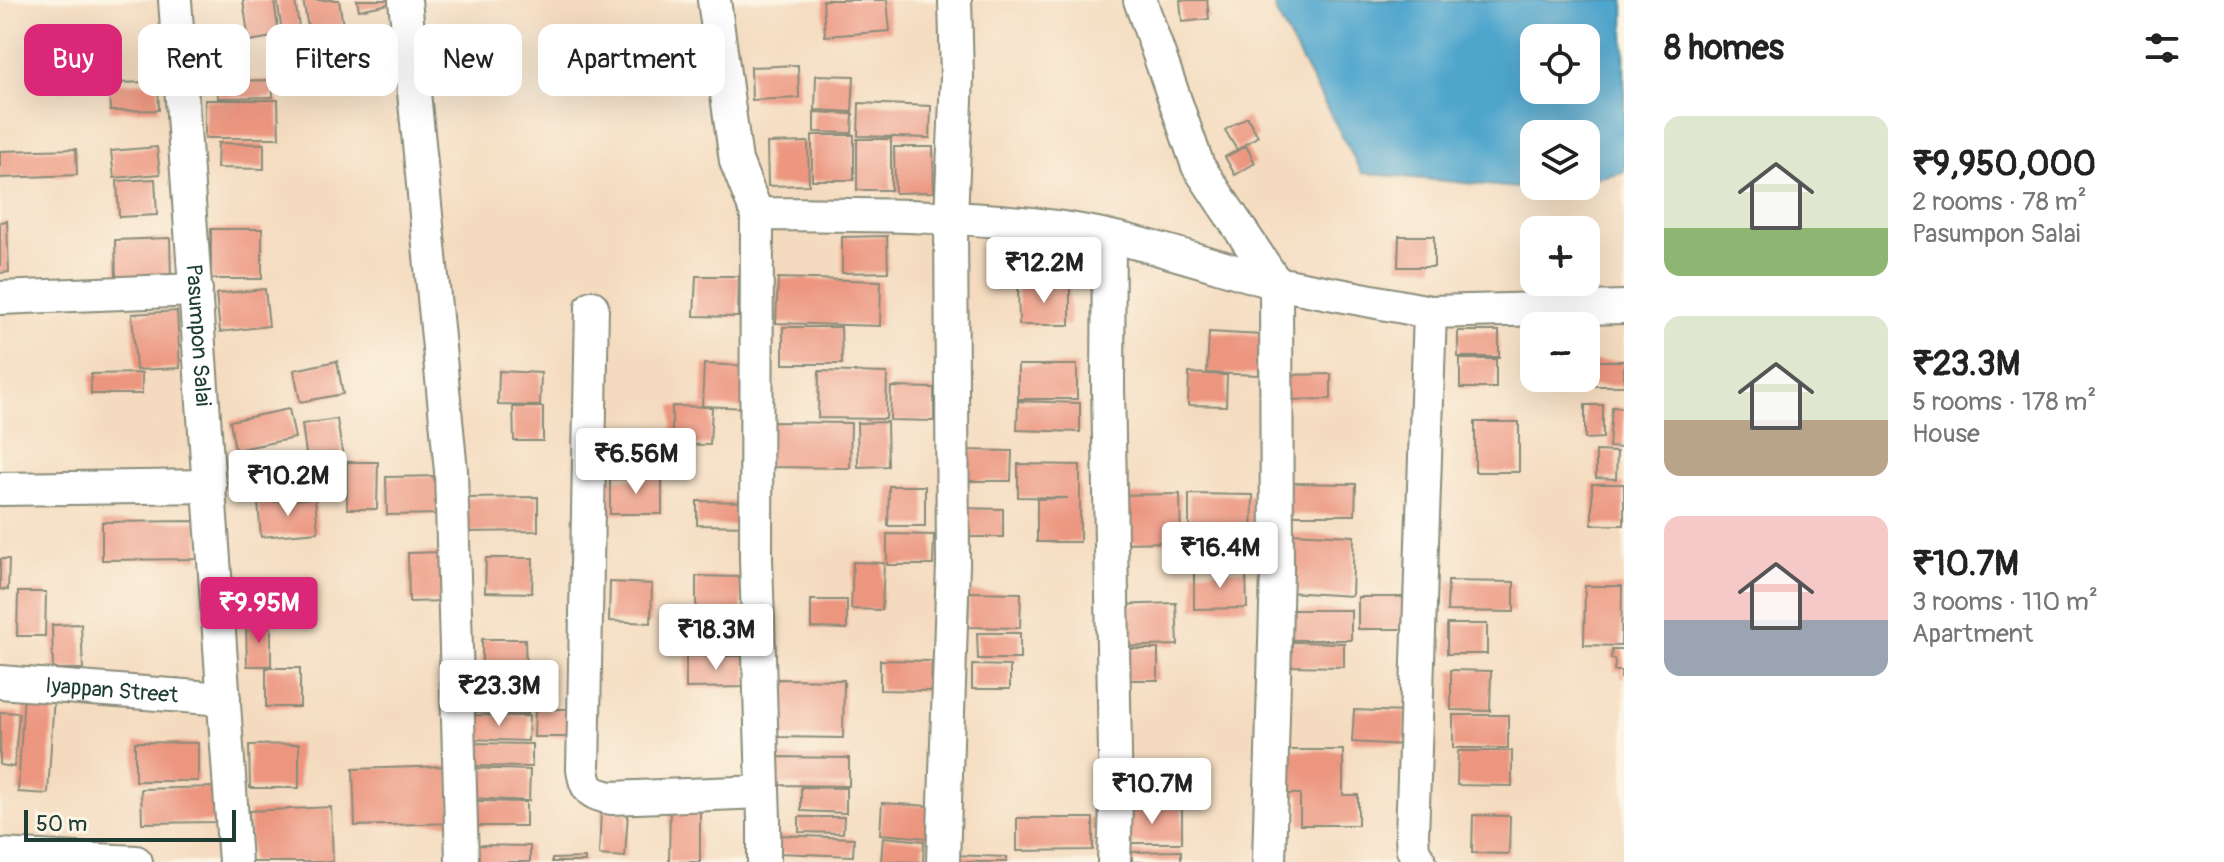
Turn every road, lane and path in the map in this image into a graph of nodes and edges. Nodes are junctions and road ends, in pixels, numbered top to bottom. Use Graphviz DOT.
graph roads {
  1 [pos="175,0"];
  2 [pos="405,0"];
  3 [pos="714,0"];
  4 [pos="955,0"];
  5 [pos="1140,0"];
  6 [pos="757,214"];
  7 [pos="951,217"];
  8 [pos="1109,237"];
  9 [pos="1276,283"];
  10 [pos="196,290"];
  11 [pos="0,298"];
  12 [pos="592,307"];
  13 [pos="1624,307"];
  14 [pos="1430,312"];
  15 [pos="210,486"];
  16 [pos="0,489"];
  17 [pos="0,682"];
  18 [pos="224,699"];
  19 [pos="763,792"];
  20 [pos="0,855"];
  21 [pos="56,860"];
  22 [pos="136,862"];
  23 [pos="235,862"];
  24 [pos="462,862"];
  25 [pos="764,862"];
  26 [pos="943,862"];
  27 [pos="1114,862"];
  28 [pos="1269,862"];
  29 [pos="1420,862"];
  1 -- 10 [label="street, Pasumpon Salai"];
  2 -- 24 [label="street"];
  3 -- 6 [label="street"];
  4 -- 7 [label="street"];
  5 -- 9 [label="street"];
  6 -- 7 [label="street"];
  6 -- 19 [label="street"];
  7 -- 8 [label="street"];
  7 -- 26 [label="street"];
  8 -- 9 [label="street"];
  8 -- 27 [label="street"];
  9 -- 14 [label="street"];
  9 -- 28 [label="street"];
  10 -- 11 [label="street"];
  10 -- 15 [label="street, Pasumpon Salai"];
  12 -- 19 [label="street"];
  13 -- 14 [label="street"];
  14 -- 29 [label="street"];
  15 -- 16 [label="street"];
  15 -- 18 [label="street, Pasumpon Salai"];
  17 -- 18 [label="street, Iyappan Street"];
  18 -- 23 [label="street, Pasumpon Salai"];
  19 -- 25 [label="street"];
  20 -- 21 [label="street"];
  21 -- 22 [label="street"];
}
